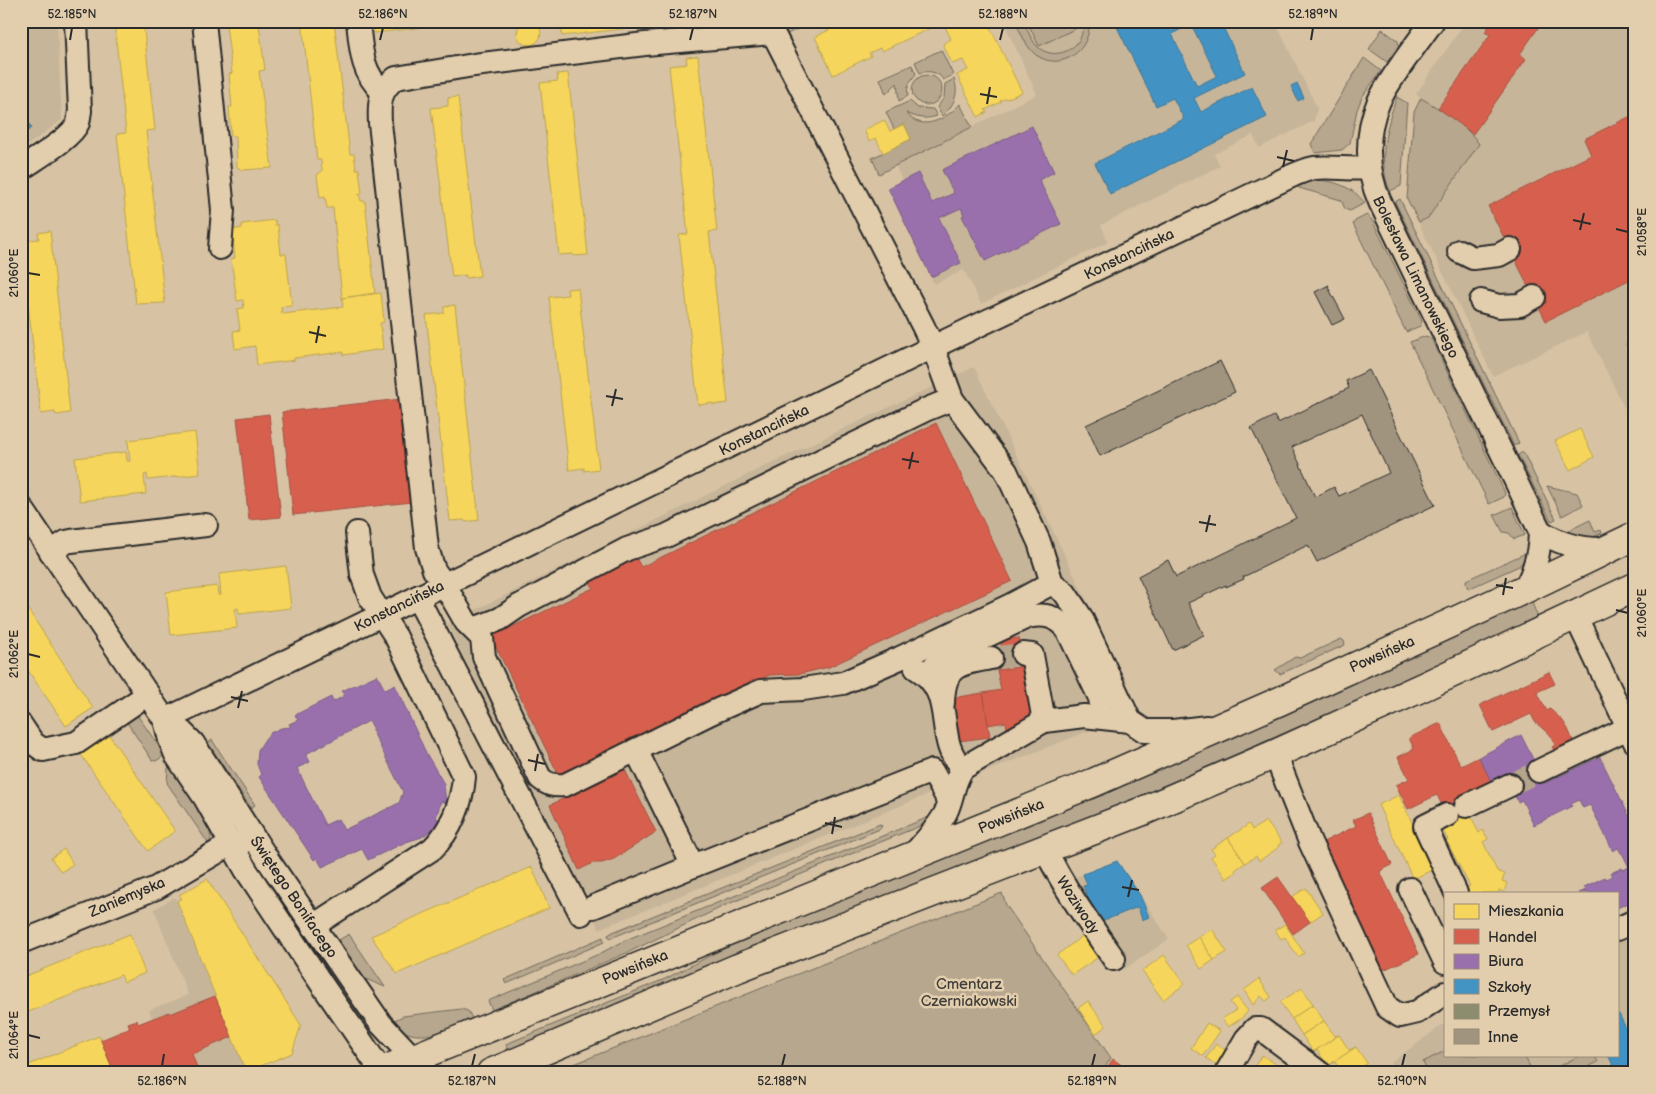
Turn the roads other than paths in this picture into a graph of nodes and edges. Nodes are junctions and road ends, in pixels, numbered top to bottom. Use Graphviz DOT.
graph roads {
  1 [pos="76,21"];
  2 [pos="204,21"];
  3 [pos="358,21"];
  4 [pos="1433,21"];
  5 [pos="382,91"];
  6 [pos="1370,168"];
  7 [pos="21,169"];
  8 [pos="220,248"];
  9 [pos="1510,249"];
  10 [pos="1459,251"];
  11 [pos="1534,297"];
  12 [pos="1481,301"];
  13 [pos="933,347"];
  14 [pos="952,399"];
  15 [pos="21,507"];
  16 [pos="206,525"];
  17 [pos="1540,531"];
  18 [pos="357,533"];
  19 [pos="1635,536"];
  20 [pos="1607,550"];
  21 [pos="51,552"];
  22 [pos="591,583"];
  23 [pos="444,584"];
  24 [pos="1043,587"];
  25 [pos="1635,587"];
  26 [pos="1525,589"];
  27 [pos="417,597"];
  28 [pos="382,614"];
  29 [pos="1575,615"];
  30 [pos="500,619"];
  31 [pos="474,629"];
  32 [pos="916,634"];
  33 [pos="1023,654"];
  34 [pos="900,658"];
  35 [pos="991,658"];
  36 [pos="928,674"];
  37 [pos="148,694"];
  38 [pos="942,703"];
  39 [pos="1099,717"];
  40 [pos="165,720"];
  41 [pos="1044,721"];
  42 [pos="1130,721"];
  43 [pos="21,725"];
  44 [pos="1223,726"];
  45 [pos="1631,735"];
  46 [pos="636,750"];
  47 [pos="1275,754"];
  48 [pos="963,768"];
  49 [pos="1538,771"];
  50 [pos="1510,785"];
  51 [pos="948,805"];
  52 [pos="231,844"];
  53 [pos="258,844"];
  54 [pos="1045,849"];
  55 [pos="912,856"];
  56 [pos="693,866"];
  57 [pos="1410,889"];
  58 [pos="1456,892"];
  59 [pos="1635,921"];
  60 [pos="313,926"];
  61 [pos="1618,929"];
  62 [pos="21,942"];
  63 [pos="1114,959"];
  64 [pos="1444,960"];
  65 [pos="1444,994"];
  66 [pos="419,1065"];
  67 [pos="380,1072"];
  68 [pos="491,1073"];
  69 [pos="1226,1073"];
  70 [pos="1320,1073"];
  1 -- 7 [label="street"];
  2 -- 8 [label="street"];
  3 -- 5 [label="street"];
  4 -- 6 [label="street, Bolesława Limanowskiego"];
  5 -- 13 [label="street"];
  5 -- 23 [label="street"];
  6 -- 13 [label="street, Konstancińska"];
  6 -- 17 [label="street, Bolesława Limanowskiego"];
  9 -- 10 [label="street"];
  11 -- 12 [label="street"];
  13 -- 14 [label="street"];
  13 -- 23 [label="street, Konstancińska"];
  14 -- 24 [label="street"];
  14 -- 30 [label="street"];
  15 -- 21 [label="street, Świętego Bonifacego"];
  16 -- 21 [label="street"];
  17 -- 20 [label="street"];
  17 -- 26 [label="street"];
  18 -- 28 [label="street"];
  19 -- 20 [label="main road, Powsińska"];
  20 -- 26 [label="main road, Powsińska"];
  21 -- 37 [label="street, Świętego Bonifacego"];
  22 -- 30 [label="street"];
  23 -- 27 [label="street, Konstancińska"];
  23 -- 31 [label="street"];
  24 -- 32 [label="street"];
  24 -- 34 [label="street"];
  24 -- 42 [label="street"];
  25 -- 29 [label="main road"];
  26 -- 44 [label="main road, Powsińska"];
  27 -- 28 [label="street, Konstancińska"];
  27 -- 56 [label="street"];
  28 -- 40 [label="street, Konstancińska"];
  28 -- 60 [label="street"];
  29 -- 45 [label="street"];
  29 -- 47 [label="main road"];
  30 -- 31 [label="street"];
  31 -- 46 [label="street"];
  33 -- 41 [label="street"];
  34 -- 36 [label="street"];
  34 -- 46 [label="street"];
  35 -- 38 [label="street"];
  36 -- 38 [label="street"];
  36 -- 39 [label="street"];
  37 -- 40 [label="street, Świętego Bonifacego"];
  37 -- 43 [label="street"];
  38 -- 48 [label="street"];
  39 -- 41 [label="street"];
  39 -- 42 [label="street"];
  40 -- 52 [label="street, Świętego Bonifacego"];
  40 -- 53 [label="street, Świętego Bonifacego"];
  41 -- 48 [label="street"];
  42 -- 44 [label="street"];
  44 -- 55 [label="main road, Powsińska"];
  45 -- 49 [label="street"];
  46 -- 56 [label="street"];
  47 -- 54 [label="main road"];
  47 -- 65 [label="street"];
  48 -- 51 [label="street"];
  50 -- 58 [label="street"];
  51 -- 55 [label="street"];
  51 -- 56 [label="street"];
  52 -- 53 [label="street, Zaniemyska"];
  52 -- 62 [label="street, Zaniemyska"];
  52 -- 67 [label="street, Świętego Bonifacego"];
  53 -- 60 [label="street, Świętego Bonifacego"];
  54 -- 63 [label="street, Woziwody"];
  54 -- 68 [label="main road"];
  55 -- 66 [label="main road, Powsińska"];
  57 -- 64 [label="street"];
  59 -- 61 [label="street"];
  60 -- 66 [label="street, Świętego Bonifacego"];
  66 -- 67 [label="main road, Powsińska"];
  69 -- 70 [label="street"];
}
